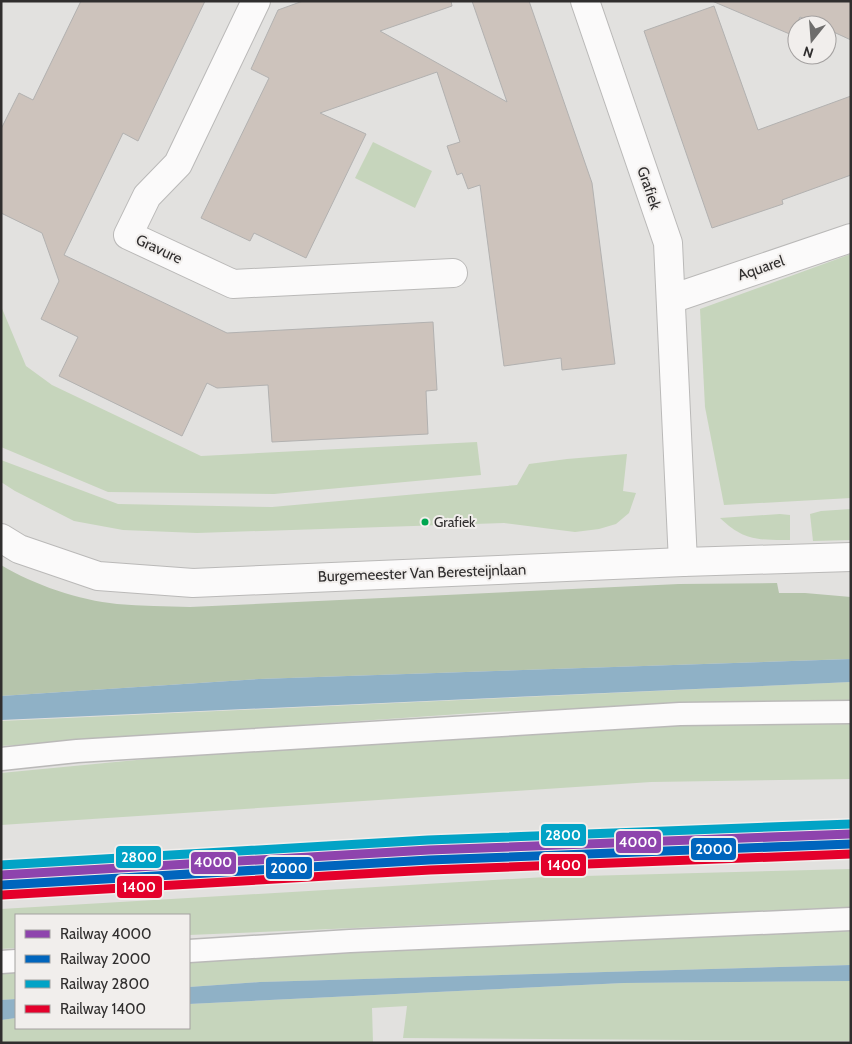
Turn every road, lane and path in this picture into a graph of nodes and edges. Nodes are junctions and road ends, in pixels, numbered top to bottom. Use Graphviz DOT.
graph roads {
  1 [pos="256,1"];
  2 [pos="585,1"];
  3 [pos="851,238"];
  4 [pos="453,273"];
  5 [pos="671,299"];
  6 [pos="1,538"];
  7 [pos="851,557"];
  8 [pos="683,562"];
  9 [pos="851,712"];
  10 [pos="1,759"];
  11 [pos="851,919"];
  12 [pos="190,951"];
  13 [pos="15,961"];
  14 [pos="1,962"];
  1 -- 4 [label="street, Gravure"];
  2 -- 5 [label="street, Grafiek"];
  3 -- 5 [label="street, Aquarel"];
  5 -- 8 [label="street, Grafiek"];
  6 -- 8 [label="street, Burgemeester Van Beresteijnlaan"];
  7 -- 8 [label="street, Burgemeester Van Beresteijnlaan"];
  9 -- 10 [label="lane"];
  11 -- 12 [label="lane"];
  13 -- 14 [label="lane"];
}
